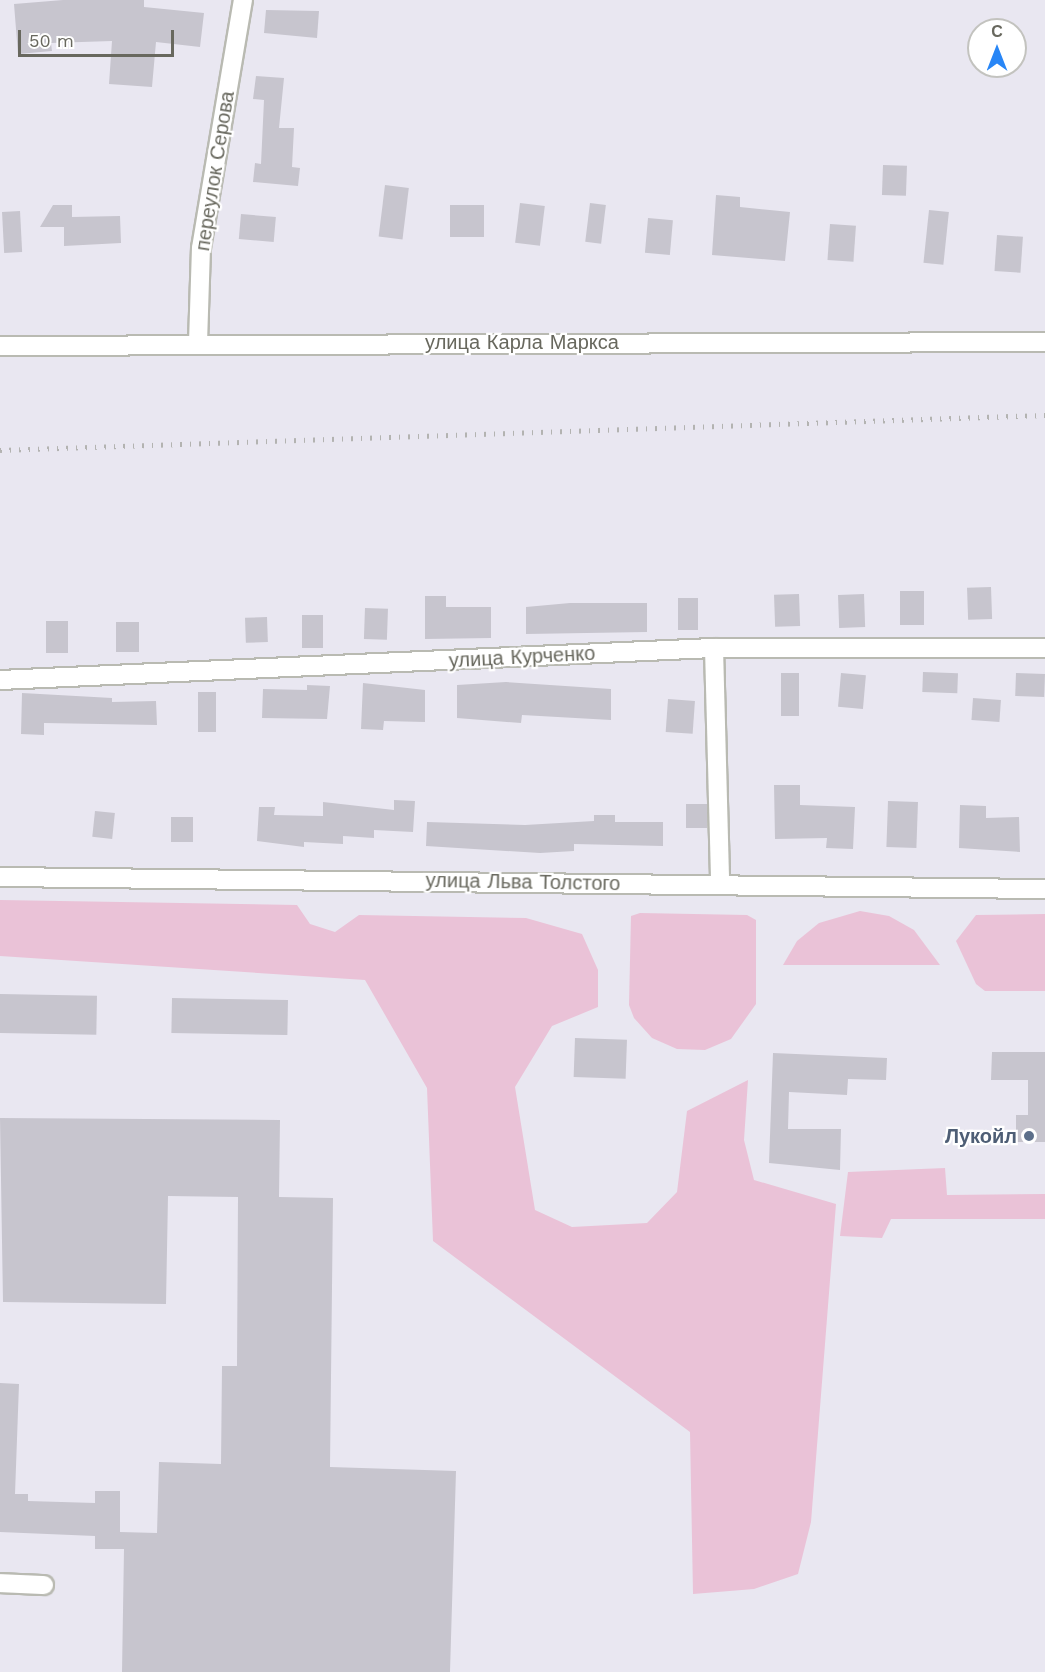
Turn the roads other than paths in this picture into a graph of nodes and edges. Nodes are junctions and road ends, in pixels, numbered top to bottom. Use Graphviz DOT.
graph roads {
  1 [pos="243,0"];
  2 [pos="1045,342"];
  3 [pos="198,343"];
  4 [pos="0,346"];
  5 [pos="714,648"];
  6 [pos="1045,648"];
  7 [pos="0,680"];
  8 [pos="0,877"];
  9 [pos="720,884"];
  10 [pos="1045,890"];
  11 [pos="0,1583"];
  12 [pos="44,1585"];
  1 -- 3 [label="street, переулок Серова"];
  2 -- 3 [label="street, улица Карла Маркса"];
  3 -- 4 [label="street, улица Карла Маркса"];
  5 -- 6 [label="street, улица Курченко"];
  5 -- 7 [label="street, улица Курченко"];
  5 -- 9 [label="street"];
  8 -- 9 [label="street, улица Льва Толстого"];
  9 -- 10 [label="street, улица Льва Толстого"];
  11 -- 12 [label="street"];
}
